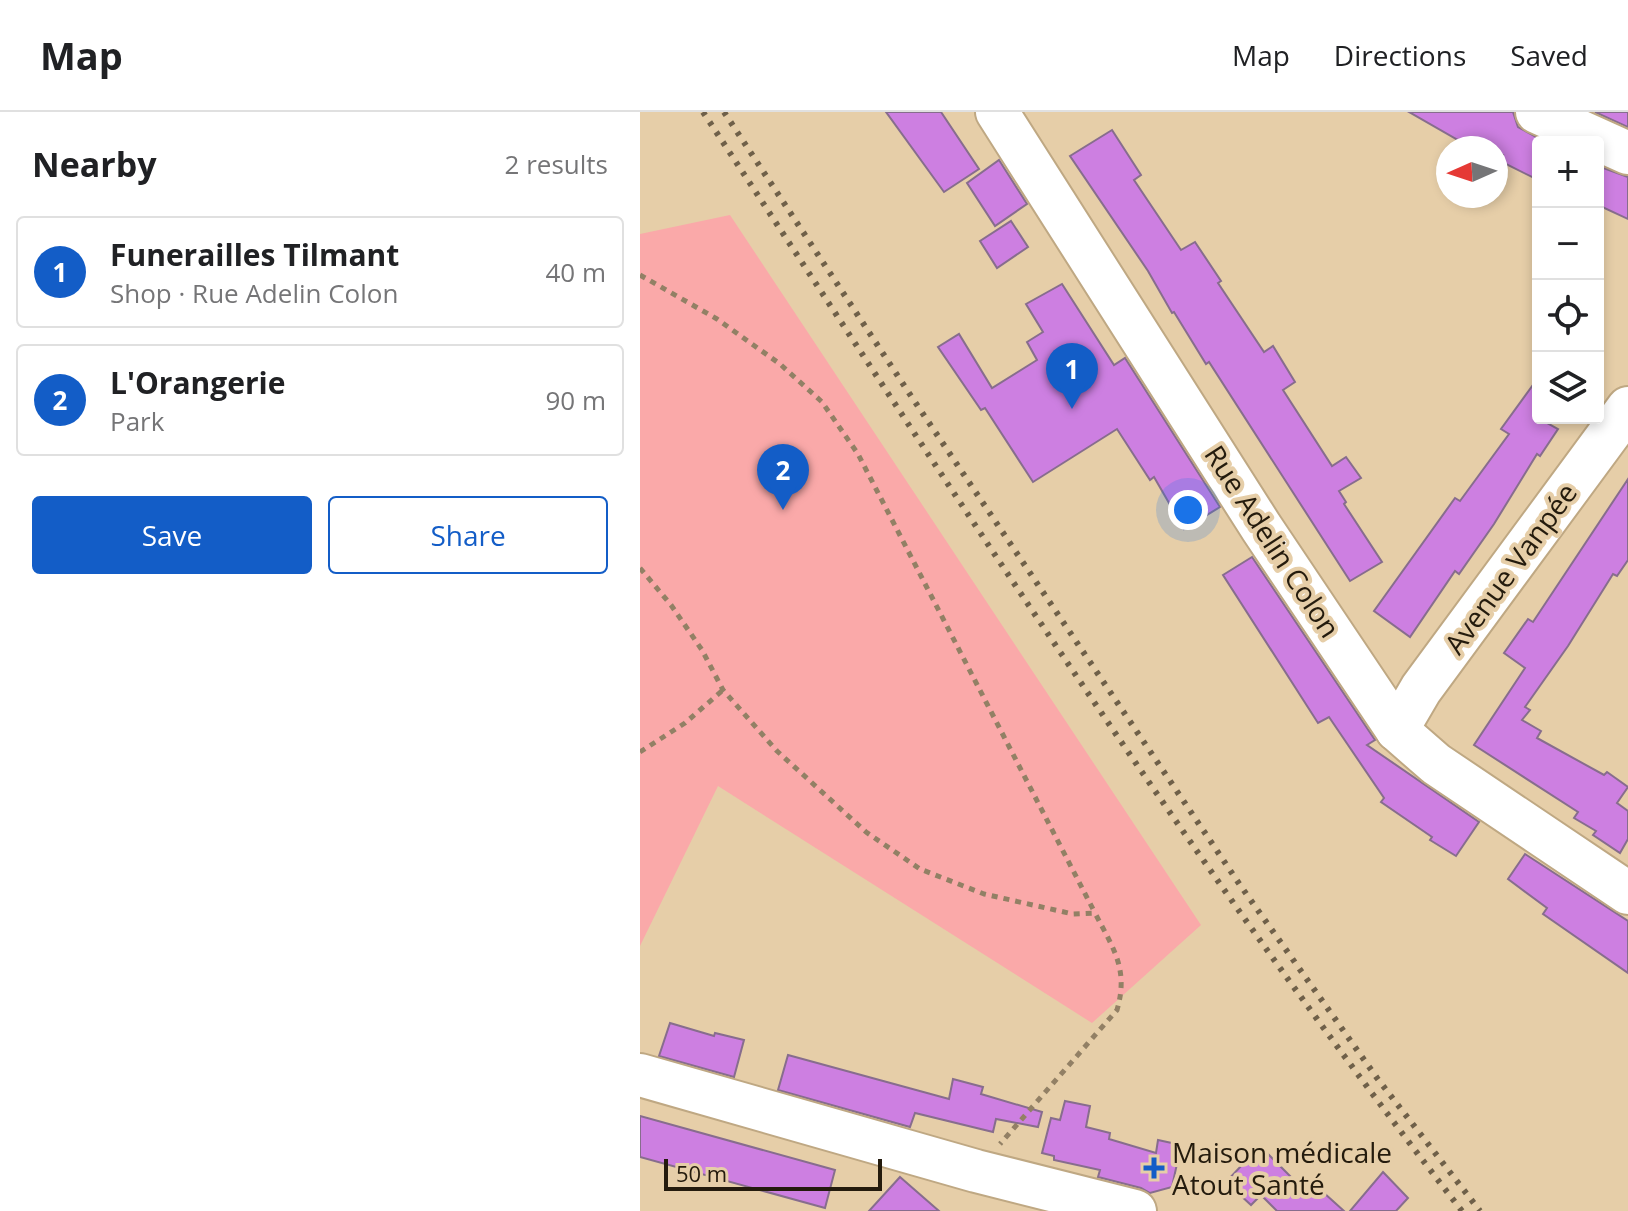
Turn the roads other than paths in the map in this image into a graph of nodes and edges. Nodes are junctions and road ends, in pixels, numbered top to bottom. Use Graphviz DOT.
graph roads {
  1 [pos="997,112"];
  2 [pos="1537,112"];
  3 [pos="1628,153"];
  4 [pos="1628,408"];
  5 [pos="1397,730"];
  6 [pos="1628,893"];
  7 [pos="640,1075"];
  8 [pos="1114,1208"];
  1 -- 5 [label="street, Rue Adelin Colon"];
  2 -- 3 [label="street"];
  4 -- 5 [label="street, Avenue Vanpée"];
  5 -- 6 [label="street, Rue Adelin Colon"];
  7 -- 8 [label="street"];
}
